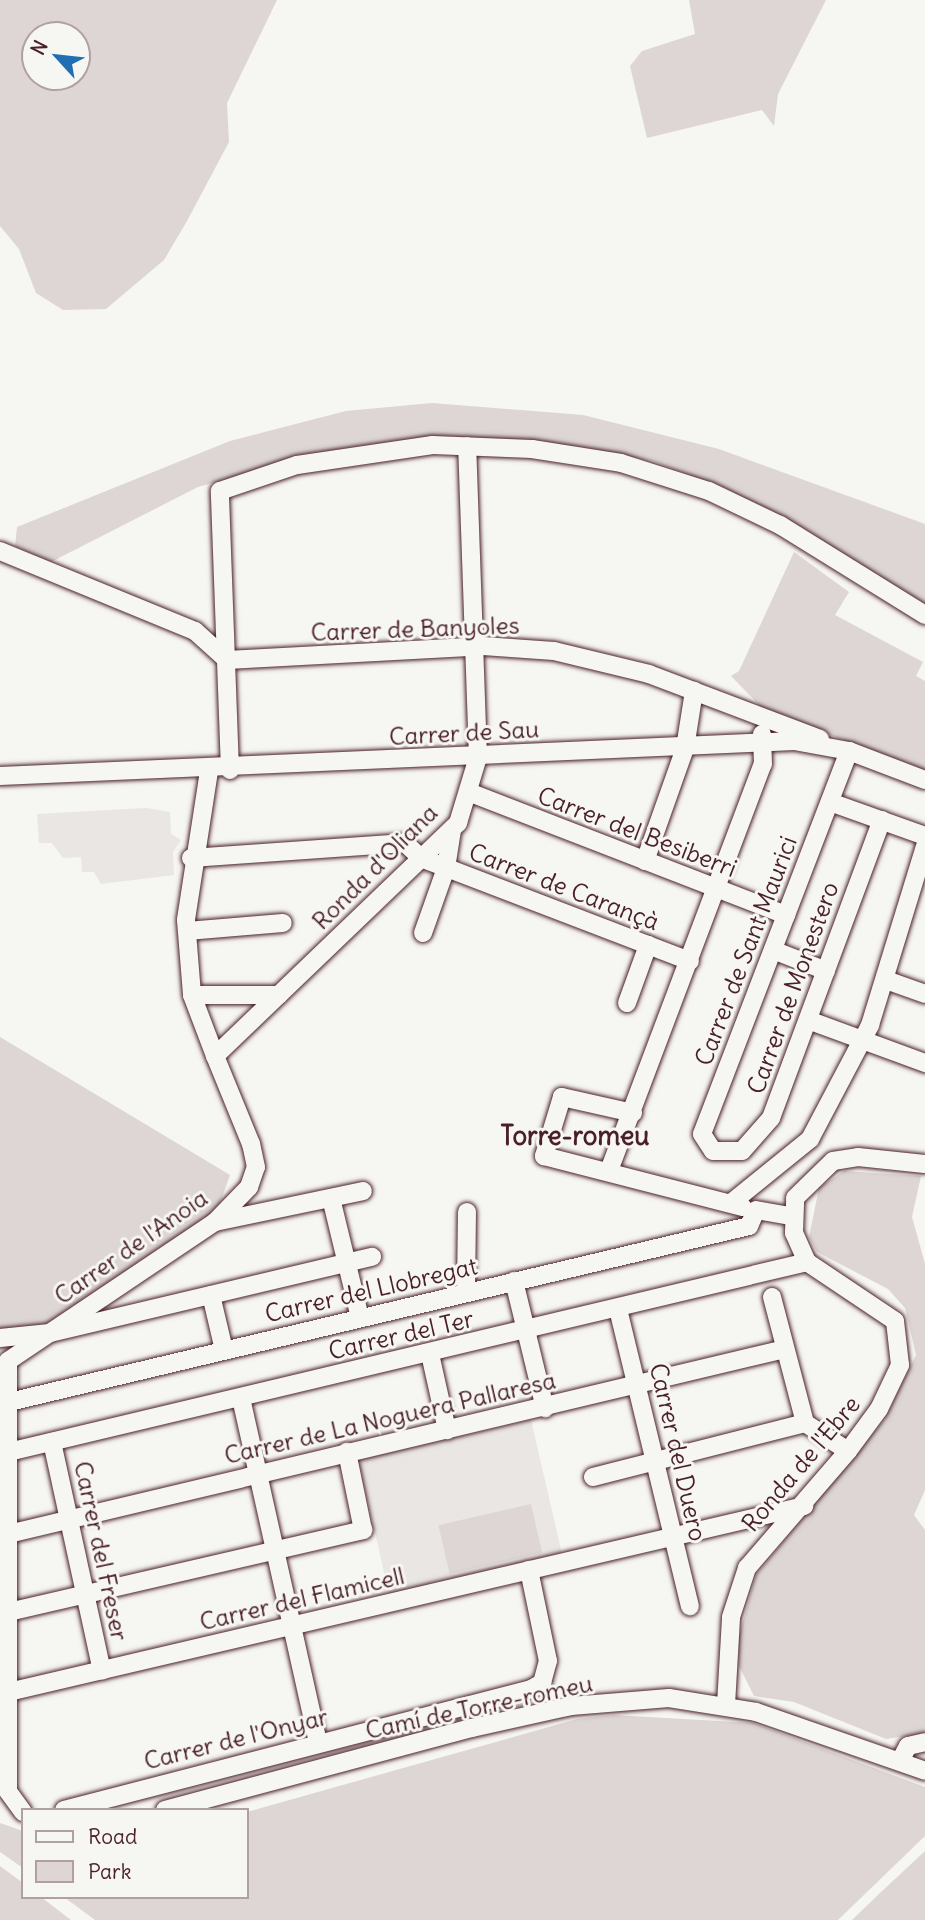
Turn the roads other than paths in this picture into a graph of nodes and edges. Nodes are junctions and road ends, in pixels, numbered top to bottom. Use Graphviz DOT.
graph roads {
  1 [pos="467,446"];
  2 [pos="0,551"];
  3 [pos="925,615"];
  4 [pos="470,647"];
  5 [pos="228,660"];
  6 [pos="694,691"];
  7 [pos="763,715"];
  8 [pos="762,743"];
  9 [pos="685,748"];
  10 [pos="849,751"];
  11 [pos="478,757"];
  12 [pos="209,771"];
  13 [pos="230,771"];
  14 [pos="0,776"];
  15 [pos="925,780"];
  16 [pos="471,793"];
  17 [pos="830,802"];
  18 [pos="882,820"];
  19 [pos="452,829"];
  20 [pos="925,836"];
  21 [pos="925,846"];
  22 [pos="191,858"];
  23 [pos="421,858"];
  24 [pos="645,861"];
  25 [pos="446,868"];
  26 [pos="717,890"];
  27 [pos="786,915"];
  28 [pos="283,923"];
  29 [pos="187,931"];
  30 [pos="423,933"];
  31 [pos="648,945"];
  32 [pos="773,950"];
  33 [pos="690,961"];
  34 [pos="826,971"];
  35 [pos="886,981"];
  36 [pos="925,994"];
  37 [pos="192,995"];
  38 [pos="279,995"];
  39 [pos="627,1003"];
  40 [pos="808,1020"];
  41 [pos="862,1039"];
  42 [pos="219,1053"];
  43 [pos="925,1063"];
  44 [pos="633,1113"];
  45 [pos="728,1153"];
  46 [pos="925,1164"];
  47 [pos="610,1168"];
  48 [pos="363,1191"];
  49 [pos="331,1198"];
  50 [pos="731,1203"];
  51 [pos="467,1212"];
  52 [pos="753,1218"];
  53 [pos="791,1219"];
  54 [pos="215,1222"];
  55 [pos="372,1257"];
  56 [pos="807,1262"];
  57 [pos="347,1263"];
  58 [pos="514,1281"];
  59 [pos="466,1293"];
  60 [pos="211,1295"];
  61 [pos="772,1297"];
  62 [pos="618,1309"];
  63 [pos="360,1318"];
  64 [pos="525,1331"];
  65 [pos="50,1334"];
  66 [pos="0,1338"];
  67 [pos="785,1349"];
  68 [pos="224,1350"];
  69 [pos="430,1354"];
  70 [pos="2,1376"];
  71 [pos="639,1386"];
  72 [pos="241,1398"];
  73 [pos="5,1403"];
  74 [pos="545,1408"];
  75 [pos="805,1423"];
  76 [pos="447,1430"];
  77 [pos="52,1442"];
  78 [pos="848,1451"];
  79 [pos="346,1452"];
  80 [pos="2,1454"];
  81 [pos="655,1461"];
  82 [pos="258,1474"];
  83 [pos="593,1476"];
  84 [pos="804,1506"];
  85 [pos="67,1520"];
  86 [pos="2,1535"];
  87 [pos="672,1537"];
  88 [pos="277,1552"];
  89 [pos="529,1570"];
  90 [pos="85,1595"];
  91 [pos="690,1605"];
  92 [pos="3,1613"];
  93 [pos="294,1626"];
  94 [pos="102,1671"];
  95 [pos="4,1694"];
  96 [pos="726,1705"];
  97 [pos="925,1742"];
  98 [pos="318,1743"];
  99 [pos="900,1761"];
  100 [pos="924,1770"];
  101 [pos="98,1805"];
  102 [pos="78,1808"];
  103 [pos="173,1808"];
  104 [pos="21,1809"];
  1 -- 3 [label="street"];
  1 -- 4 [label="street, Ronda d'Oliana"];
  1 -- 5 [label="street"];
  2 -- 5 [label="street"];
  4 -- 5 [label="street, Carrer de Banyoles"];
  4 -- 6 [label="street, Carrer de Banyoles"];
  4 -- 11 [label="street, Ronda d'Oliana"];
  5 -- 13 [label="street"];
  6 -- 7 [label="street, Carrer de Banyoles"];
  6 -- 9 [label="street"];
  7 -- 8 [label="street"];
  7 -- 10 [label="street, Carrer de Banyoles"];
  8 -- 9 [label="street, Carrer de Sau"];
  8 -- 10 [label="street, Carrer de Sau"];
  8 -- 26 [label="street"];
  9 -- 11 [label="street, Carrer de Sau"];
  9 -- 24 [label="street"];
  10 -- 15 [label="street, Carrer de Sau"];
  10 -- 17 [label="street, Carrer de Sant Maurici"];
  11 -- 13 [label="street, Carrer de Sau"];
  11 -- 16 [label="street, Ronda d'Oliana"];
  12 -- 13 [label="street, Carrer de Sau"];
  12 -- 14 [label="street, Carrer de Sau"];
  12 -- 22 [label="street, Carrer de l'Anoia"];
  16 -- 19 [label="street, Ronda d'Oliana"];
  16 -- 24 [label="street, Carrer del Besiberri"];
  17 -- 18 [label="street"];
  17 -- 27 [label="street, Carrer de Sant Maurici"];
  18 -- 20 [label="street"];
  18 -- 34 [label="street, Carrer de Monestero"];
  19 -- 23 [label="street, Ronda d'Oliana"];
  19 -- 25 [label="street"];
  21 -- 35 [label="street"];
  22 -- 23 [label="street, Carrer de Carançà"];
  22 -- 29 [label="street, Carrer de l'Anoia"];
  23 -- 25 [label="street, Carrer de Carançà"];
  23 -- 38 [label="street, Ronda d'Oliana"];
  24 -- 26 [label="street, Carrer del Besiberri"];
  25 -- 30 [label="street"];
  25 -- 31 [label="street, Carrer de Carançà"];
  26 -- 27 [label="street, Carrer del Besiberri"];
  26 -- 33 [label="street"];
  27 -- 32 [label="street, Carrer de Sant Maurici"];
  28 -- 29 [label="street"];
  29 -- 37 [label="street, Carrer de l'Anoia"];
  31 -- 33 [label="street, Carrer de Carançà"];
  31 -- 39 [label="street"];
  32 -- 34 [label="street"];
  32 -- 45 [label="street, Carrer de Sant Maurici"];
  33 -- 44 [label="street"];
  34 -- 40 [label="street, Carrer de Monestero"];
  35 -- 36 [label="street"];
  35 -- 41 [label="street"];
  37 -- 38 [label="street"];
  37 -- 42 [label="street, Carrer de l'Anoia"];
  38 -- 42 [label="street, Ronda d'Oliana"];
  40 -- 41 [label="street"];
  40 -- 45 [label="street, Carrer de Monestero"];
  41 -- 43 [label="street"];
  41 -- 50 [label="street"];
  42 -- 54 [label="street, Carrer de l'Anoia"];
  44 -- 47 [label="street"];
  44 -- 47 [label="street"];
  46 -- 53 [label="street"];
  47 -- 50 [label="street"];
  48 -- 49 [label="street"];
  49 -- 54 [label="street"];
  49 -- 57 [label="street"];
  50 -- 52 [label="street"];
  51 -- 59 [label="street"];
  52 -- 53 [label="street, Carrer del Llobregat"];
  52 -- 58 [label="street, Carrer del Llobregat"];
  53 -- 56 [label="street"];
  54 -- 65 [label="street, Carrer de l'Anoia"];
  55 -- 57 [label="street"];
  56 -- 62 [label="street, Carrer del Ter"];
  56 -- 78 [label="street, Ronda de l'Ebre"];
  57 -- 60 [label="street"];
  57 -- 63 [label="street"];
  58 -- 59 [label="street, Carrer del Llobregat"];
  58 -- 64 [label="street"];
  59 -- 63 [label="street, Carrer del Llobregat"];
  60 -- 65 [label="street"];
  60 -- 68 [label="street"];
  61 -- 67 [label="street"];
  62 -- 64 [label="street, Carrer del Ter"];
  62 -- 71 [label="street, Carrer del Duero"];
  63 -- 68 [label="street, Carrer del Llobregat"];
  64 -- 69 [label="street, Carrer del Ter"];
  64 -- 74 [label="street"];
  65 -- 66 [label="street"];
  65 -- 70 [label="street, Carrer de l'Anoia"];
  67 -- 71 [label="street, Carrer de La Noguera Pallaresa"];
  67 -- 75 [label="street"];
  68 -- 73 [label="street, Carrer del Llobregat"];
  69 -- 72 [label="street, Carrer del Ter"];
  69 -- 76 [label="street"];
  70 -- 73 [label="street"];
  71 -- 74 [label="street, Carrer de La Noguera Pallaresa"];
  71 -- 81 [label="street, Carrer del Duero"];
  72 -- 77 [label="street, Carrer del Ter"];
  72 -- 82 [label="street"];
  73 -- 80 [label="street"];
  74 -- 76 [label="street, Carrer de La Noguera Pallaresa"];
  75 -- 78 [label="street"];
  75 -- 81 [label="street"];
  76 -- 79 [label="street, Carrer de La Noguera Pallaresa"];
  77 -- 80 [label="street, Carrer del Ter"];
  77 -- 85 [label="street, Carrer del Freser"];
  78 -- 84 [label="street, Ronda de l'Ebre"];
  79 -- 82 [label="street, Carrer de La Noguera Pallaresa"];
  79 -- 88 [label="street"];
  80 -- 86 [label="street"];
  81 -- 83 [label="street"];
  81 -- 87 [label="street, Carrer del Duero"];
  82 -- 85 [label="street, Carrer de La Noguera Pallaresa"];
  82 -- 88 [label="street"];
  84 -- 87 [label="street, Carrer del Flamicell"];
  84 -- 96 [label="street, Ronda de l'Ebre"];
  85 -- 86 [label="street, Carrer de La Noguera Pallaresa"];
  85 -- 90 [label="street, Carrer del Freser"];
  86 -- 92 [label="street"];
  87 -- 89 [label="street, Carrer del Flamicell"];
  87 -- 91 [label="street, Carrer del Duero"];
  88 -- 90 [label="street"];
  88 -- 93 [label="street"];
  89 -- 93 [label="street, Carrer del Flamicell"];
  89 -- 98 [label="street, Carrer de l'Onyar"];
  90 -- 92 [label="street"];
  90 -- 94 [label="street, Carrer del Freser"];
  92 -- 95 [label="street"];
  93 -- 94 [label="street, Carrer del Flamicell"];
  93 -- 98 [label="street"];
  94 -- 95 [label="street, Carrer del Flamicell"];
  95 -- 104 [label="street"];
  96 -- 99 [label="street, Camí de Torre-romeu"];
  96 -- 103 [label="street, Camí de Torre-romeu"];
  97 -- 99 [label="street"];
  98 -- 101 [label="street, Carrer de l'Onyar"];
  99 -- 100 [label="street, Camí de Torre-romeu"];
  101 -- 102 [label="street, Carrer de l'Onyar"];
}
